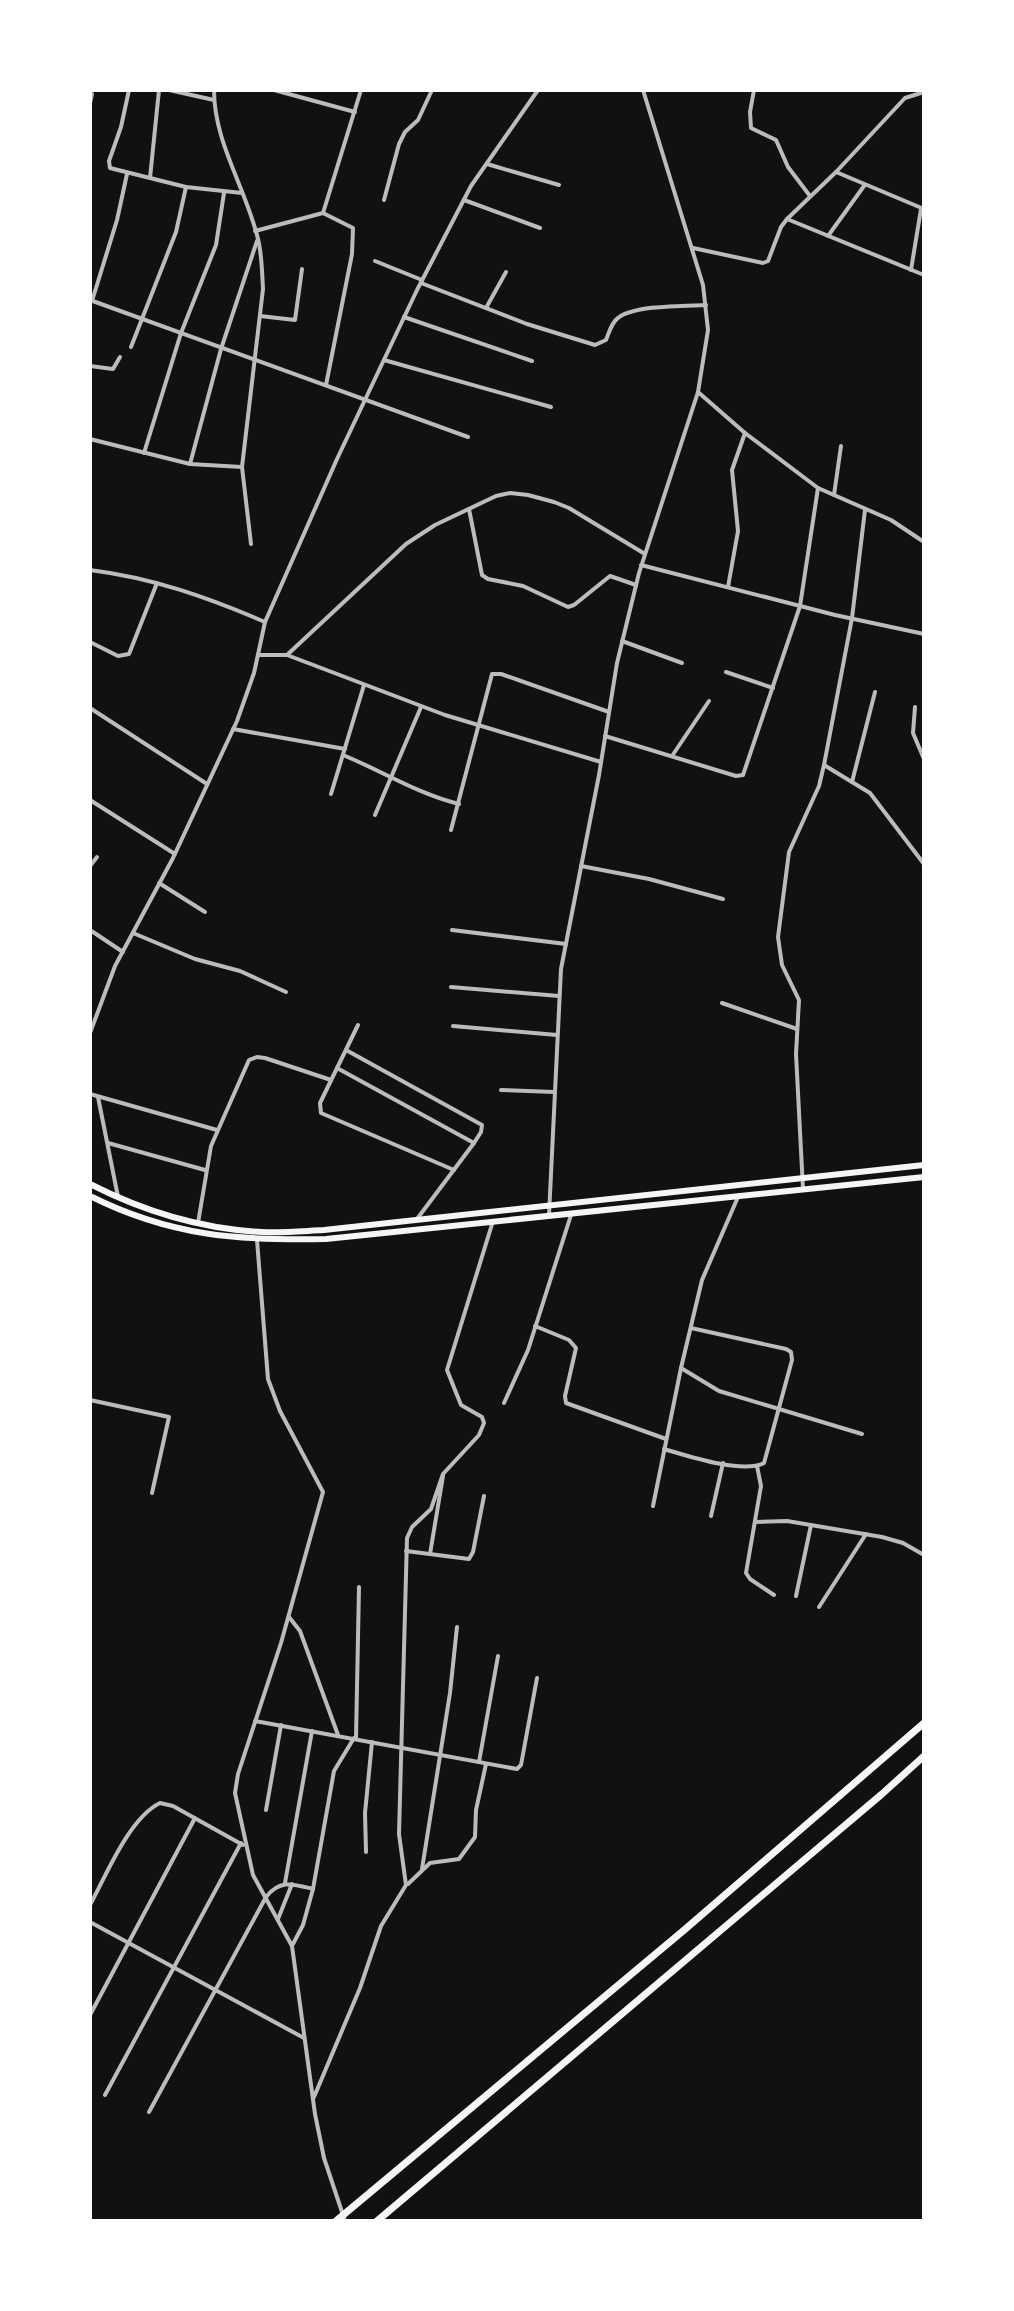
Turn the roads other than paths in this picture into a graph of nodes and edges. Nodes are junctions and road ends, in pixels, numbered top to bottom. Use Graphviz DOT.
graph roads {
  1 [pos="129,90"];
  2 [pos="159,90"];
  3 [pos="169,90"];
  4 [pos="214,90"];
  5 [pos="274,90"];
  6 [pos="361,90"];
  7 [pos="432,90"];
  8 [pos="538,90"];
  9 [pos="643,90"];
  10 [pos="754,90"];
  11 [pos="90,91"];
  12 [pos="924,92"];
  13 [pos="214,101"];
  14 [pos="90,103"];
  15 [pos="355,112"];
  16 [pos="487,164"];
  17 [pos="836,172"];
  18 [pos="127,174"];
  19 [pos="150,178"];
  20 [pos="559,185"];
  21 [pos="864,186"];
  22 [pos="186,187"];
  23 [pos="224,193"];
  24 [pos="242,193"];
  25 [pos="810,196"];
  26 [pos="384,200"];
  27 [pos="464,200"];
  28 [pos="923,209"];
  29 [pos="323,213"];
  30 [pos="787,219"];
  31 [pos="540,228"];
  32 [pos="255,231"];
  33 [pos="828,236"];
  34 [pos="258,238"];
  35 [pos="693,248"];
  36 [pos="375,261"];
  37 [pos="302,269"];
  38 [pos="911,270"];
  39 [pos="506,272"];
  40 [pos="924,275"];
  41 [pos="422,282"];
  42 [pos="91,300"];
  43 [pos="706,305"];
  44 [pos="486,308"];
  45 [pos="260,316"];
  46 [pos="404,317"];
  47 [pos="141,319"];
  48 [pos="181,333"];
  49 [pos="131,347"];
  50 [pos="221,349"];
  51 [pos="120,357"];
  52 [pos="255,358"];
  53 [pos="384,360"];
  54 [pos="532,361"];
  55 [pos="90,366"];
  56 [pos="326,385"];
  57 [pos="698,392"];
  58 [pos="366,399"];
  59 [pos="551,407"];
  60 [pos="745,433"];
  61 [pos="468,437"];
  62 [pos="90,439"];
  63 [pos="841,446"];
  64 [pos="144,453"];
  65 [pos="190,464"];
  66 [pos="242,467"];
  67 [pos="818,488"];
  68 [pos="834,496"];
  69 [pos="469,509"];
  70 [pos="865,510"];
  71 [pos="924,542"];
  72 [pos="251,544"];
  73 [pos="645,554"];
  74 [pos="641,565"];
  75 [pos="90,570"];
  76 [pos="157,583"];
  77 [pos="636,585"];
  78 [pos="728,587"];
  79 [pos="800,606"];
  80 [pos="852,618"];
  81 [pos="265,622"];
  82 [pos="924,634"];
  83 [pos="622,641"];
  84 [pos="90,642"];
  85 [pos="258,655"];
  86 [pos="287,655"];
  87 [pos="682,663"];
  88 [pos="726,672"];
  89 [pos="364,685"];
  90 [pos="773,688"];
  91 [pos="875,692"];
  92 [pos="709,701"];
  93 [pos="421,707"];
  94 [pos="915,707"];
  95 [pos="90,708"];
  96 [pos="609,712"];
  97 [pos="479,726"];
  98 [pos="233,729"];
  99 [pos="605,736"];
  100 [pos="345,749"];
  101 [pos="343,755"];
  102 [pos="672,756"];
  103 [pos="924,759"];
  104 [pos="601,762"];
  105 [pos="824,765"];
  106 [pos="392,775"];
  107 [pos="852,782"];
  108 [pos="207,784"];
  109 [pos="331,794"];
  110 [pos="90,800"];
  111 [pos="459,804"];
  112 [pos="375,815"];
  113 [pos="451,830"];
  114 [pos="175,854"];
  115 [pos="97,857"];
  116 [pos="924,864"];
  117 [pos="90,866"];
  118 [pos="581,866"];
  119 [pos="159,883"];
  120 [pos="723,899"];
  121 [pos="205,912"];
  122 [pos="90,930"];
  123 [pos="452,930"];
  124 [pos="133,933"];
  125 [pos="566,944"];
  126 [pos="123,952"];
  127 [pos="451,987"];
  128 [pos="286,992"];
  129 [pos="559,996"];
  130 [pos="722,1003"];
  131 [pos="90,1008"];
  132 [pos="97,1013"];
  133 [pos="358,1025"];
  134 [pos="453,1026"];
  135 [pos="797,1029"];
  136 [pos="90,1033"];
  137 [pos="557,1035"];
  138 [pos="346,1050"];
  139 [pos="337,1068"];
  140 [pos="331,1080"];
  141 [pos="501,1090"];
  142 [pos="554,1092"];
  143 [pos="90,1094"];
  144 [pos="98,1097"];
  145 [pos="217,1130"];
  146 [pos="108,1143"];
  147 [pos="474,1143"];
  148 [pos="924,1165"];
  149 [pos="205,1170"];
  150 [pos="454,1170"];
  151 [pos="924,1177"];
  152 [pos="802,1178"];
  153 [pos="90,1184"];
  154 [pos="803,1189"];
  155 [pos="739,1195"];
  156 [pos="90,1196"];
  157 [pos="118,1197"];
  158 [pos="550,1206"];
  159 [pos="572,1213"];
  160 [pos="549,1215"];
  161 [pos="417,1219"];
  162 [pos="493,1221"];
  163 [pos="198,1223"];
  164 [pos="257,1240"];
  165 [pos="535,1326"];
  166 [pos="691,1328"];
  167 [pos="681,1368"];
  168 [pos="90,1400"];
  169 [pos="504,1403"];
  170 [pos="779,1410"];
  171 [pos="862,1434"];
  172 [pos="666,1439"];
  173 [pos="664,1449"];
  174 [pos="723,1463"];
  175 [pos="757,1466"];
  176 [pos="443,1474"];
  177 [pos="152,1493"];
  178 [pos="484,1496"];
  179 [pos="653,1506"];
  180 [pos="711,1516"];
  181 [pos="755,1522"];
  182 [pos="811,1525"];
  183 [pos="866,1534"];
  184 [pos="406,1551"];
  185 [pos="430,1555"];
  186 [pos="924,1555"];
  187 [pos="359,1587"];
  188 [pos="774,1595"];
  189 [pos="796,1596"];
  190 [pos="819,1607"];
  191 [pos="289,1617"];
  192 [pos="457,1627"];
  193 [pos="498,1656"];
  194 [pos="537,1678"];
  195 [pos="255,1721"];
  196 [pos="924,1723"];
  197 [pos="281,1725"];
  198 [pos="312,1731"];
  199 [pos="338,1735"];
  200 [pos="355,1738"];
  201 [pos="372,1742"];
  202 [pos="401,1747"];
  203 [pos="440,1755"];
  204 [pos="924,1756"];
  205 [pos="479,1762"];
  206 [pos="486,1764"];
  207 [pos="266,1810"];
  208 [pos="195,1818"];
  209 [pos="243,1844"];
  210 [pos="366,1852"];
  211 [pos="422,1869"];
  212 [pos="285,1883"];
  213 [pos="292,1884"];
  214 [pos="406,1885"];
  215 [pos="313,1889"];
  216 [pos="266,1897"];
  217 [pos="90,1905"];
  218 [pos="278,1919"];
  219 [pos="90,1922"];
  220 [pos="129,1943"];
  221 [pos="292,1946"];
  222 [pos="173,1967"];
  223 [pos="215,1990"];
  224 [pos="90,2015"];
  225 [pos="304,2038"];
  226 [pos="105,2095"];
  227 [pos="313,2099"];
  228 [pos="149,2112"];
  229 [pos="341,2219"];
  230 [pos="377,2221"];
  1 -- 18 [label="street"];
  2 -- 19 [label="street"];
  3 -- 13 [label="street"];
  4 -- 13 [label="street"];
  5 -- 15 [label="street"];
  6 -- 15 [label="street"];
  7 -- 26 [label="street"];
  8 -- 16 [label="street"];
  9 -- 35 [label="street"];
  10 -- 25 [label="street"];
  11 -- 14 [label="street"];
  12 -- 17 [label="street"];
  13 -- 24 [label="street"];
  15 -- 29 [label="street"];
  16 -- 20 [label="street"];
  16 -- 27 [label="street"];
  17 -- 21 [label="street"];
  17 -- 25 [label="street"];
  18 -- 19 [label="street"];
  18 -- 42 [label="street"];
  19 -- 22 [label="street"];
  21 -- 28 [label="street"];
  21 -- 33 [label="street"];
  22 -- 23 [label="street"];
  22 -- 47 [label="street"];
  23 -- 24 [label="street"];
  23 -- 48 [label="street"];
  24 -- 32 [label="street"];
  25 -- 30 [label="street"];
  27 -- 31 [label="street"];
  27 -- 41 [label="street"];
  28 -- 38 [label="street"];
  29 -- 32 [label="street"];
  29 -- 56 [label="street"];
  30 -- 33 [label="street"];
  30 -- 35 [label="street"];
  32 -- 34 [label="street"];
  33 -- 38 [label="street"];
  34 -- 45 [label="street"];
  34 -- 50 [label="street"];
  35 -- 43 [label="street"];
  36 -- 41 [label="street"];
  37 -- 45 [label="street"];
  38 -- 40 [label="street"];
  39 -- 44 [label="street"];
  41 -- 44 [label="street"];
  41 -- 46 [label="street"];
  42 -- 47 [label="street"];
  43 -- 44 [label="street"];
  43 -- 57 [label="street"];
  45 -- 52 [label="street"];
  46 -- 53 [label="street"];
  46 -- 54 [label="street"];
  47 -- 48 [label="street"];
  47 -- 49 [label="street"];
  48 -- 50 [label="street"];
  48 -- 64 [label="street"];
  50 -- 52 [label="street"];
  50 -- 65 [label="street"];
  51 -- 55 [label="street"];
  52 -- 56 [label="street"];
  52 -- 66 [label="street"];
  53 -- 58 [label="street"];
  53 -- 59 [label="street"];
  56 -- 58 [label="street"];
  57 -- 60 [label="street"];
  57 -- 73 [label="street"];
  58 -- 61 [label="street"];
  58 -- 81 [label="street"];
  60 -- 67 [label="street"];
  60 -- 78 [label="street"];
  62 -- 64 [label="street"];
  63 -- 68 [label="street"];
  64 -- 65 [label="street"];
  65 -- 66 [label="street"];
  66 -- 72 [label="street"];
  67 -- 68 [label="street"];
  67 -- 79 [label="street"];
  68 -- 70 [label="street"];
  69 -- 73 [label="street"];
  69 -- 77 [label="street"];
  69 -- 86 [label="street"];
  70 -- 71 [label="street"];
  70 -- 80 [label="street"];
  73 -- 74 [label="street"];
  74 -- 77 [label="street"];
  74 -- 78 [label="street"];
  75 -- 76 [label="street"];
  76 -- 81 [label="street"];
  76 -- 84 [label="street"];
  77 -- 83 [label="street"];
  78 -- 79 [label="street"];
  79 -- 80 [label="street"];
  79 -- 90 [label="street"];
  80 -- 82 [label="street"];
  80 -- 105 [label="street"];
  81 -- 85 [label="street"];
  83 -- 87 [label="street"];
  83 -- 96 [label="street"];
  85 -- 86 [label="street"];
  85 -- 98 [label="street"];
  86 -- 89 [label="street"];
  88 -- 90 [label="street"];
  89 -- 93 [label="street"];
  89 -- 100 [label="street"];
  90 -- 102 [label="street"];
  91 -- 107 [label="street"];
  92 -- 102 [label="street"];
  93 -- 97 [label="street"];
  93 -- 106 [label="street"];
  94 -- 103 [label="street"];
  95 -- 108 [label="street"];
  96 -- 97 [label="street"];
  96 -- 99 [label="street"];
  97 -- 104 [label="street"];
  97 -- 111 [label="street"];
  98 -- 100 [label="street"];
  98 -- 108 [label="street"];
  99 -- 102 [label="street"];
  99 -- 104 [label="street"];
  100 -- 101 [label="street"];
  101 -- 106 [label="street"];
  101 -- 109 [label="street"];
  104 -- 118 [label="street"];
  105 -- 107 [label="street"];
  105 -- 135 [label="street"];
  106 -- 111 [label="street"];
  106 -- 112 [label="street"];
  107 -- 116 [label="street"];
  108 -- 114 [label="street"];
  110 -- 114 [label="street"];
  111 -- 113 [label="street"];
  114 -- 119 [label="street"];
  115 -- 117 [label="street"];
  118 -- 120 [label="street"];
  118 -- 125 [label="street"];
  119 -- 121 [label="street"];
  119 -- 124 [label="street"];
  122 -- 126 [label="street"];
  123 -- 125 [label="street"];
  124 -- 126 [label="street"];
  124 -- 128 [label="street"];
  125 -- 129 [label="street"];
  126 -- 132 [label="street"];
  127 -- 129 [label="street"];
  129 -- 137 [label="street"];
  130 -- 135 [label="street"];
  131 -- 132 [label="street"];
  132 -- 136 [label="street"];
  133 -- 138 [label="street"];
  134 -- 137 [label="street"];
  135 -- 152 [label="street"];
  137 -- 142 [label="street"];
  138 -- 139 [label="street"];
  138 -- 147 [label="street"];
  139 -- 140 [label="street"];
  139 -- 147 [label="street"];
  140 -- 145 [label="street"];
  140 -- 150 [label="street"];
  141 -- 142 [label="street"];
  142 -- 158 [label="street"];
  143 -- 144 [label="street"];
  144 -- 145 [label="street"];
  144 -- 146 [label="street"];
  145 -- 149 [label="street"];
  146 -- 149 [label="street"];
  146 -- 157 [label="street"];
  147 -- 150 [label="street"];
  148 -- 152 [label="main road"];
  149 -- 163 [label="street"];
  150 -- 161 [label="street"];
  151 -- 154 [label="main road"];
  152 -- 154 [label="street"];
  152 -- 158 [label="main road"];
  153 -- 157 [label="main road"];
  154 -- 155 [label="main road"];
  155 -- 159 [label="main road"];
  155 -- 166 [label="street"];
  156 -- 164 [label="main road"];
  157 -- 163 [label="main road"];
  158 -- 160 [label="street"];
  158 -- 161 [label="main road"];
  159 -- 160 [label="main road"];
  159 -- 165 [label="street"];
  160 -- 162 [label="main road"];
  161 -- 163 [label="main road"];
  162 -- 164 [label="main road"];
  162 -- 176 [label="street"];
  164 -- 191 [label="street"];
  165 -- 169 [label="street"];
  165 -- 172 [label="street"];
  166 -- 167 [label="street"];
  166 -- 170 [label="street"];
  167 -- 170 [label="street"];
  167 -- 172 [label="street"];
  168 -- 177 [label="street"];
  170 -- 171 [label="street"];
  170 -- 175 [label="street"];
  172 -- 173 [label="street"];
  173 -- 174 [label="street"];
  173 -- 179 [label="street"];
  174 -- 175 [label="street"];
  174 -- 180 [label="street"];
  175 -- 181 [label="street"];
  176 -- 184 [label="street"];
  176 -- 185 [label="street"];
  178 -- 185 [label="street"];
  181 -- 182 [label="street"];
  181 -- 188 [label="street"];
  182 -- 183 [label="street"];
  182 -- 189 [label="street"];
  183 -- 186 [label="street"];
  183 -- 190 [label="street"];
  184 -- 185 [label="street"];
  184 -- 202 [label="street"];
  187 -- 200 [label="street"];
  191 -- 195 [label="street"];
  191 -- 199 [label="street"];
  192 -- 203 [label="street"];
  193 -- 205 [label="street"];
  194 -- 206 [label="street"];
  195 -- 197 [label="street"];
  195 -- 209 [label="street"];
  196 -- 229 [label="highway"];
  197 -- 198 [label="street"];
  197 -- 207 [label="street"];
  198 -- 199 [label="street"];
  198 -- 212 [label="street"];
  199 -- 200 [label="street"];
  200 -- 201 [label="street"];
  200 -- 215 [label="street"];
  201 -- 202 [label="street"];
  201 -- 210 [label="street"];
  202 -- 203 [label="street"];
  202 -- 214 [label="street"];
  203 -- 205 [label="street"];
  203 -- 211 [label="street"];
  204 -- 230 [label="highway"];
  205 -- 206 [label="street"];
  206 -- 211 [label="street"];
  208 -- 209 [label="street"];
  208 -- 217 [label="street"];
  208 -- 220 [label="street"];
  209 -- 216 [label="street"];
  209 -- 222 [label="street"];
  211 -- 214 [label="street"];
  212 -- 213 [label="street"];
  212 -- 216 [label="street"];
  213 -- 215 [label="street"];
  213 -- 218 [label="street"];
  214 -- 227 [label="street"];
  215 -- 221 [label="street"];
  216 -- 218 [label="street"];
  216 -- 223 [label="street"];
  218 -- 221 [label="street"];
  219 -- 220 [label="street"];
  220 -- 222 [label="street"];
  220 -- 224 [label="street"];
  221 -- 225 [label="street"];
  222 -- 223 [label="street"];
  222 -- 226 [label="street"];
  223 -- 225 [label="street"];
  223 -- 228 [label="street"];
  225 -- 227 [label="street"];
  227 -- 229 [label="street"];
}
